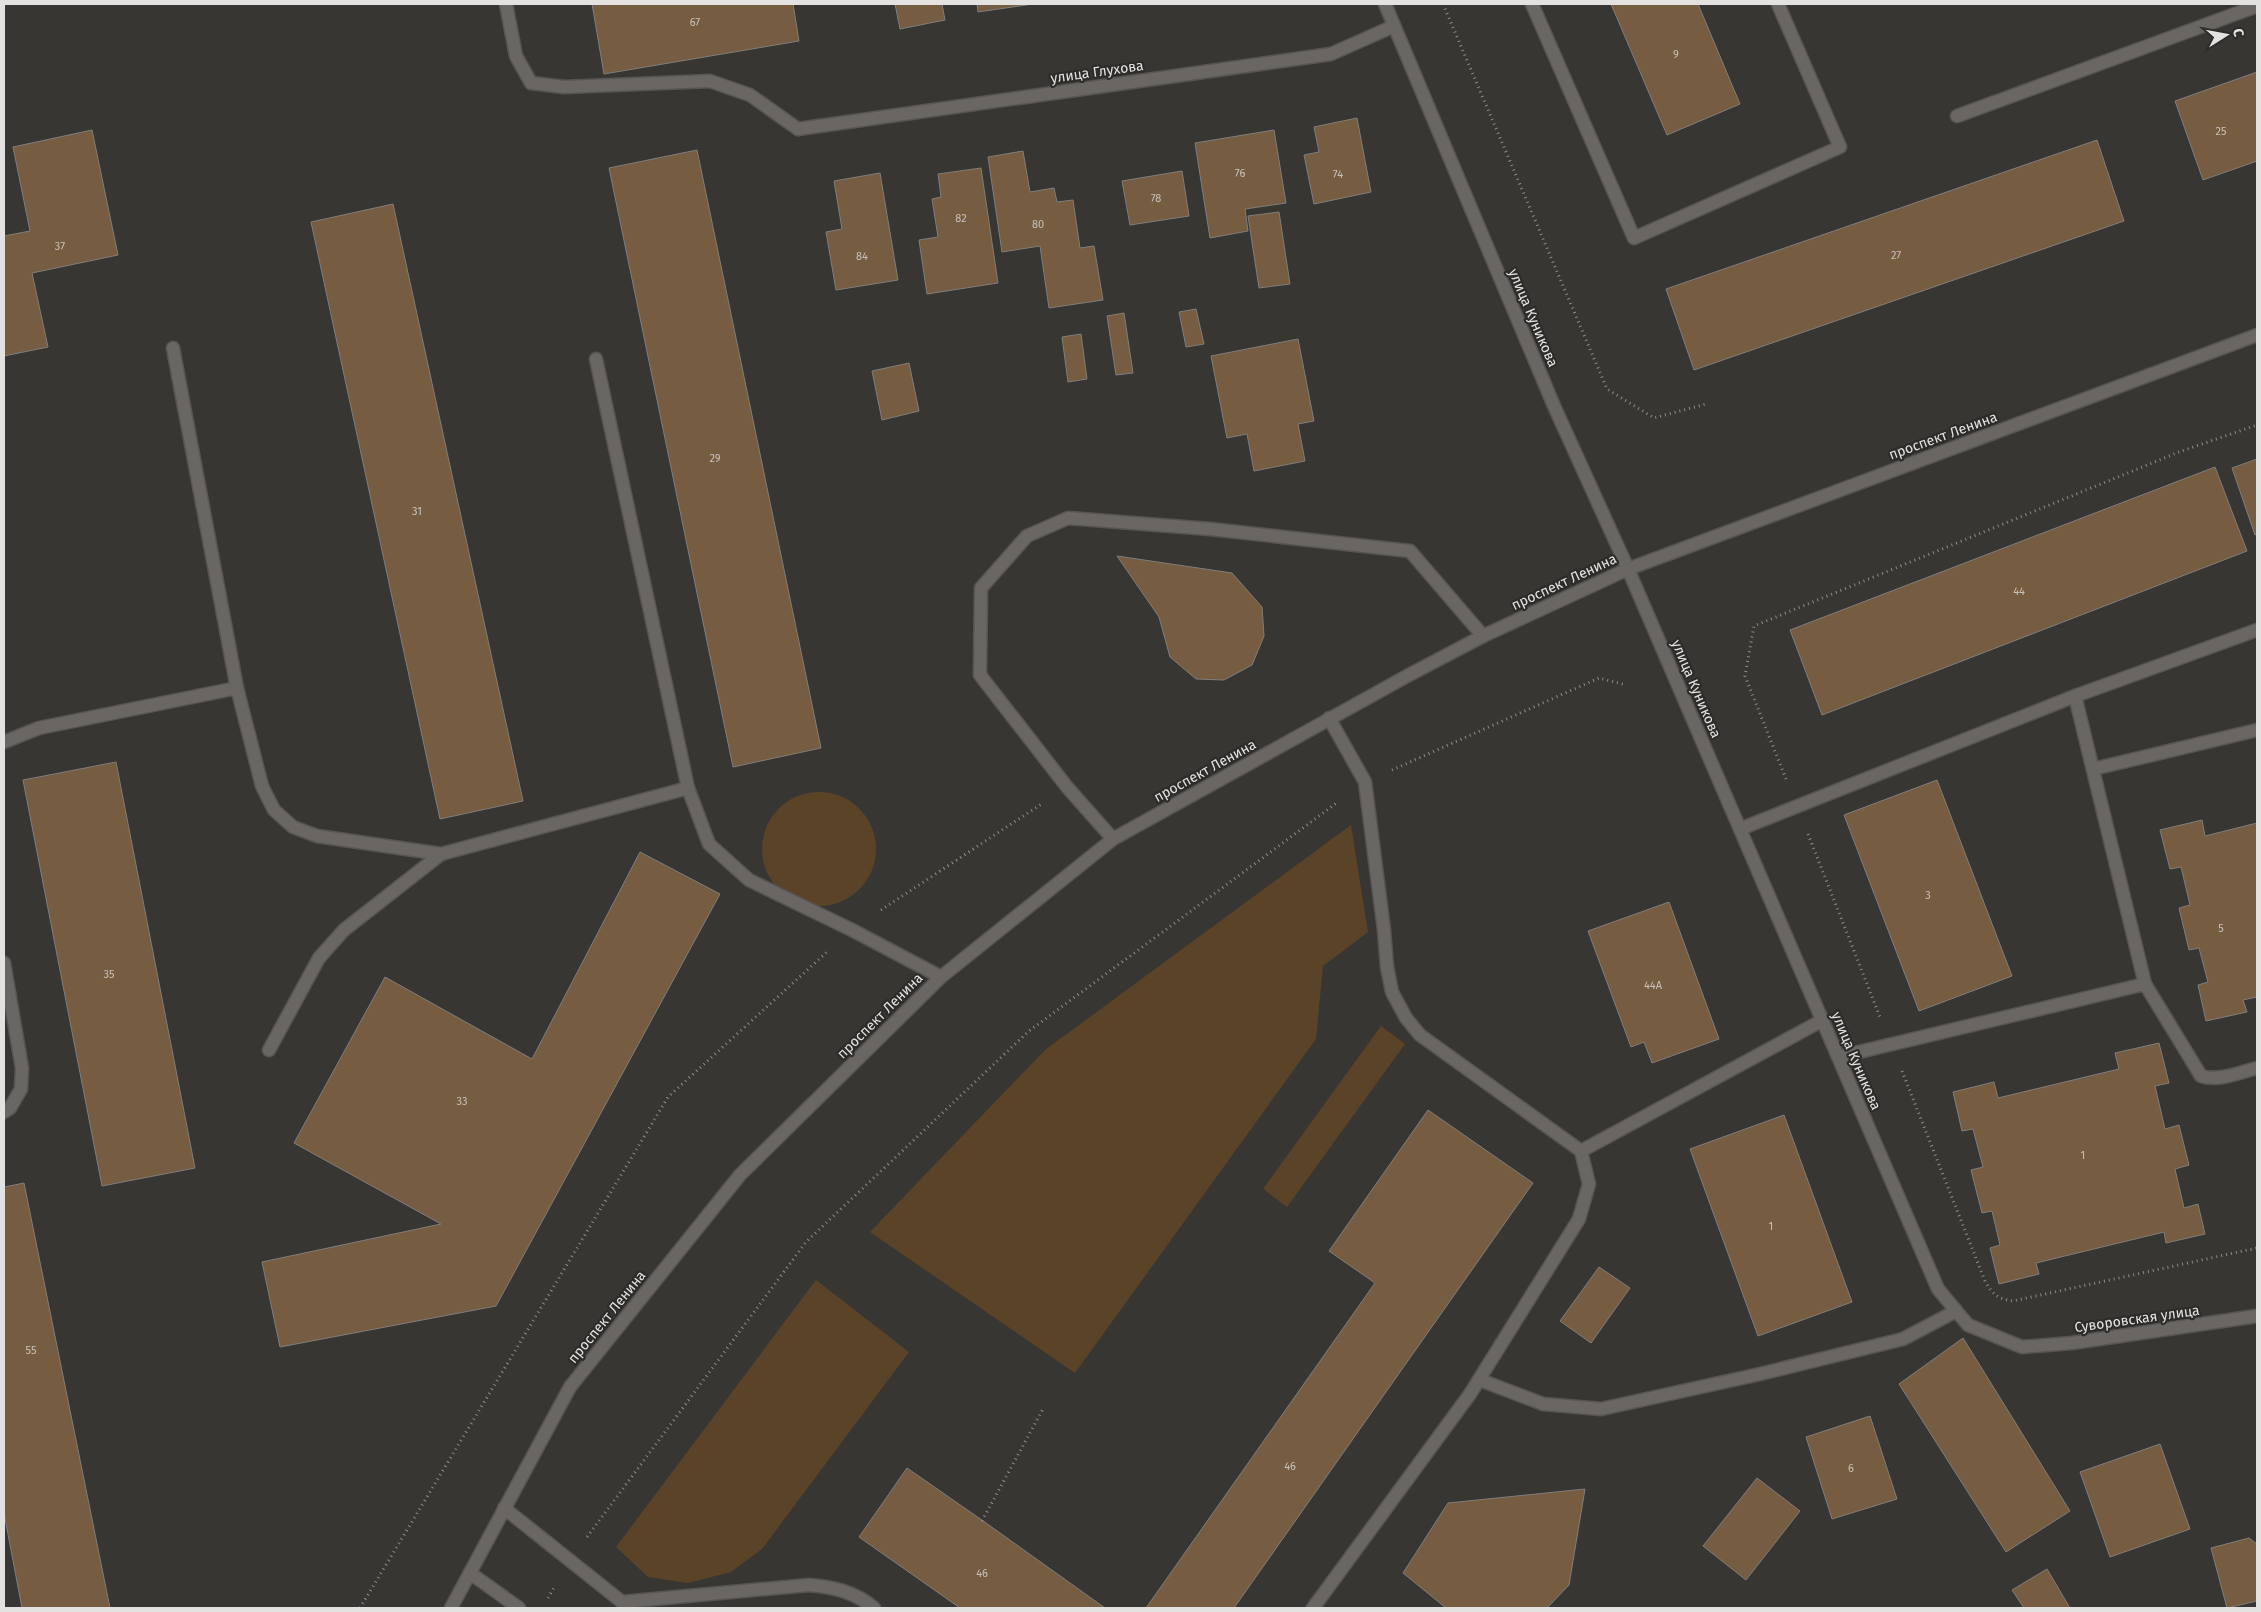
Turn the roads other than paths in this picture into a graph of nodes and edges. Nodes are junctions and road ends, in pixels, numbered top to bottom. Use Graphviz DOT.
graph roads {
  1 [pos="506,4"];
  2 [pos="1385,4"];
  3 [pos="1532,4"];
  4 [pos="1778,4"];
  5 [pos="2257,6"];
  6 [pos="1394,26"];
  7 [pos="1957,116"];
  8 [pos="2257,335"];
  9 [pos="173,348"];
  10 [pos="596,359"];
  11 [pos="1628,569"];
  12 [pos="2257,630"];
  13 [pos="1484,636"];
  14 [pos="237,688"];
  15 [pos="2075,696"];
  16 [pos="1329,718"];
  17 [pos="2257,730"];
  18 [pos="4,742"];
  19 [pos="2093,769"];
  20 [pos="688,788"];
  21 [pos="1740,829"];
  22 [pos="1113,839"];
  23 [pos="441,854"];
  24 [pos="4,963"];
  25 [pos="940,977"];
  26 [pos="2145,984"];
  27 [pos="1823,1020"];
  28 [pos="269,1050"];
  29 [pos="1838,1057"];
  30 [pos="2257,1068"];
  31 [pos="4,1112"];
  32 [pos="1581,1151"];
  33 [pos="1956,1311"];
  34 [pos="2257,1316"];
  35 [pos="2022,1347"];
  36 [pos="1480,1380"];
  37 [pos="504,1508"];
  38 [pos="470,1573"];
  39 [pos="620,1605"];
  40 [pos="451,1608"];
  41 [pos="519,1608"];
  42 [pos="874,1608"];
  43 [pos="1313,1608"];
  1 -- 6 [label="street, улица Глухова"];
  2 -- 6 [label="street, улица Куникова"];
  3 -- 4 [label="street"];
  5 -- 7 [label="street"];
  6 -- 11 [label="street, улица Куникова"];
  8 -- 11 [label="street, проспект Ленина"];
  9 -- 14 [label="street"];
  10 -- 20 [label="street"];
  11 -- 13 [label="street, проспект Ленина"];
  11 -- 21 [label="street, улица Куникова"];
  12 -- 15 [label="street"];
  13 -- 16 [label="street, проспект Ленина"];
  13 -- 22 [label="street"];
  14 -- 18 [label="street"];
  14 -- 23 [label="street"];
  15 -- 19 [label="street"];
  15 -- 21 [label="street"];
  16 -- 22 [label="street, проспект Ленина"];
  16 -- 32 [label="street"];
  17 -- 19 [label="street"];
  19 -- 26 [label="street"];
  20 -- 23 [label="street"];
  20 -- 25 [label="street"];
  21 -- 27 [label="street, улица Куникова"];
  22 -- 25 [label="street, проспект Ленина"];
  23 -- 28 [label="street"];
  24 -- 31 [label="street"];
  25 -- 37 [label="street, проспект Ленина"];
  26 -- 29 [label="street"];
  26 -- 30 [label="street"];
  27 -- 29 [label="street, улица Куникова"];
  27 -- 32 [label="street"];
  29 -- 33 [label="street, улица Куникова"];
  32 -- 36 [label="street"];
  33 -- 35 [label="street, улица Куникова"];
  33 -- 36 [label="street"];
  34 -- 35 [label="street, Суворовская улица"];
  36 -- 43 [label="street"];
  37 -- 38 [label="street, проспект Ленина"];
  37 -- 39 [label="street"];
  38 -- 40 [label="street, проспект Ленина"];
  38 -- 41 [label="street"];
  39 -- 42 [label="street"];
}
